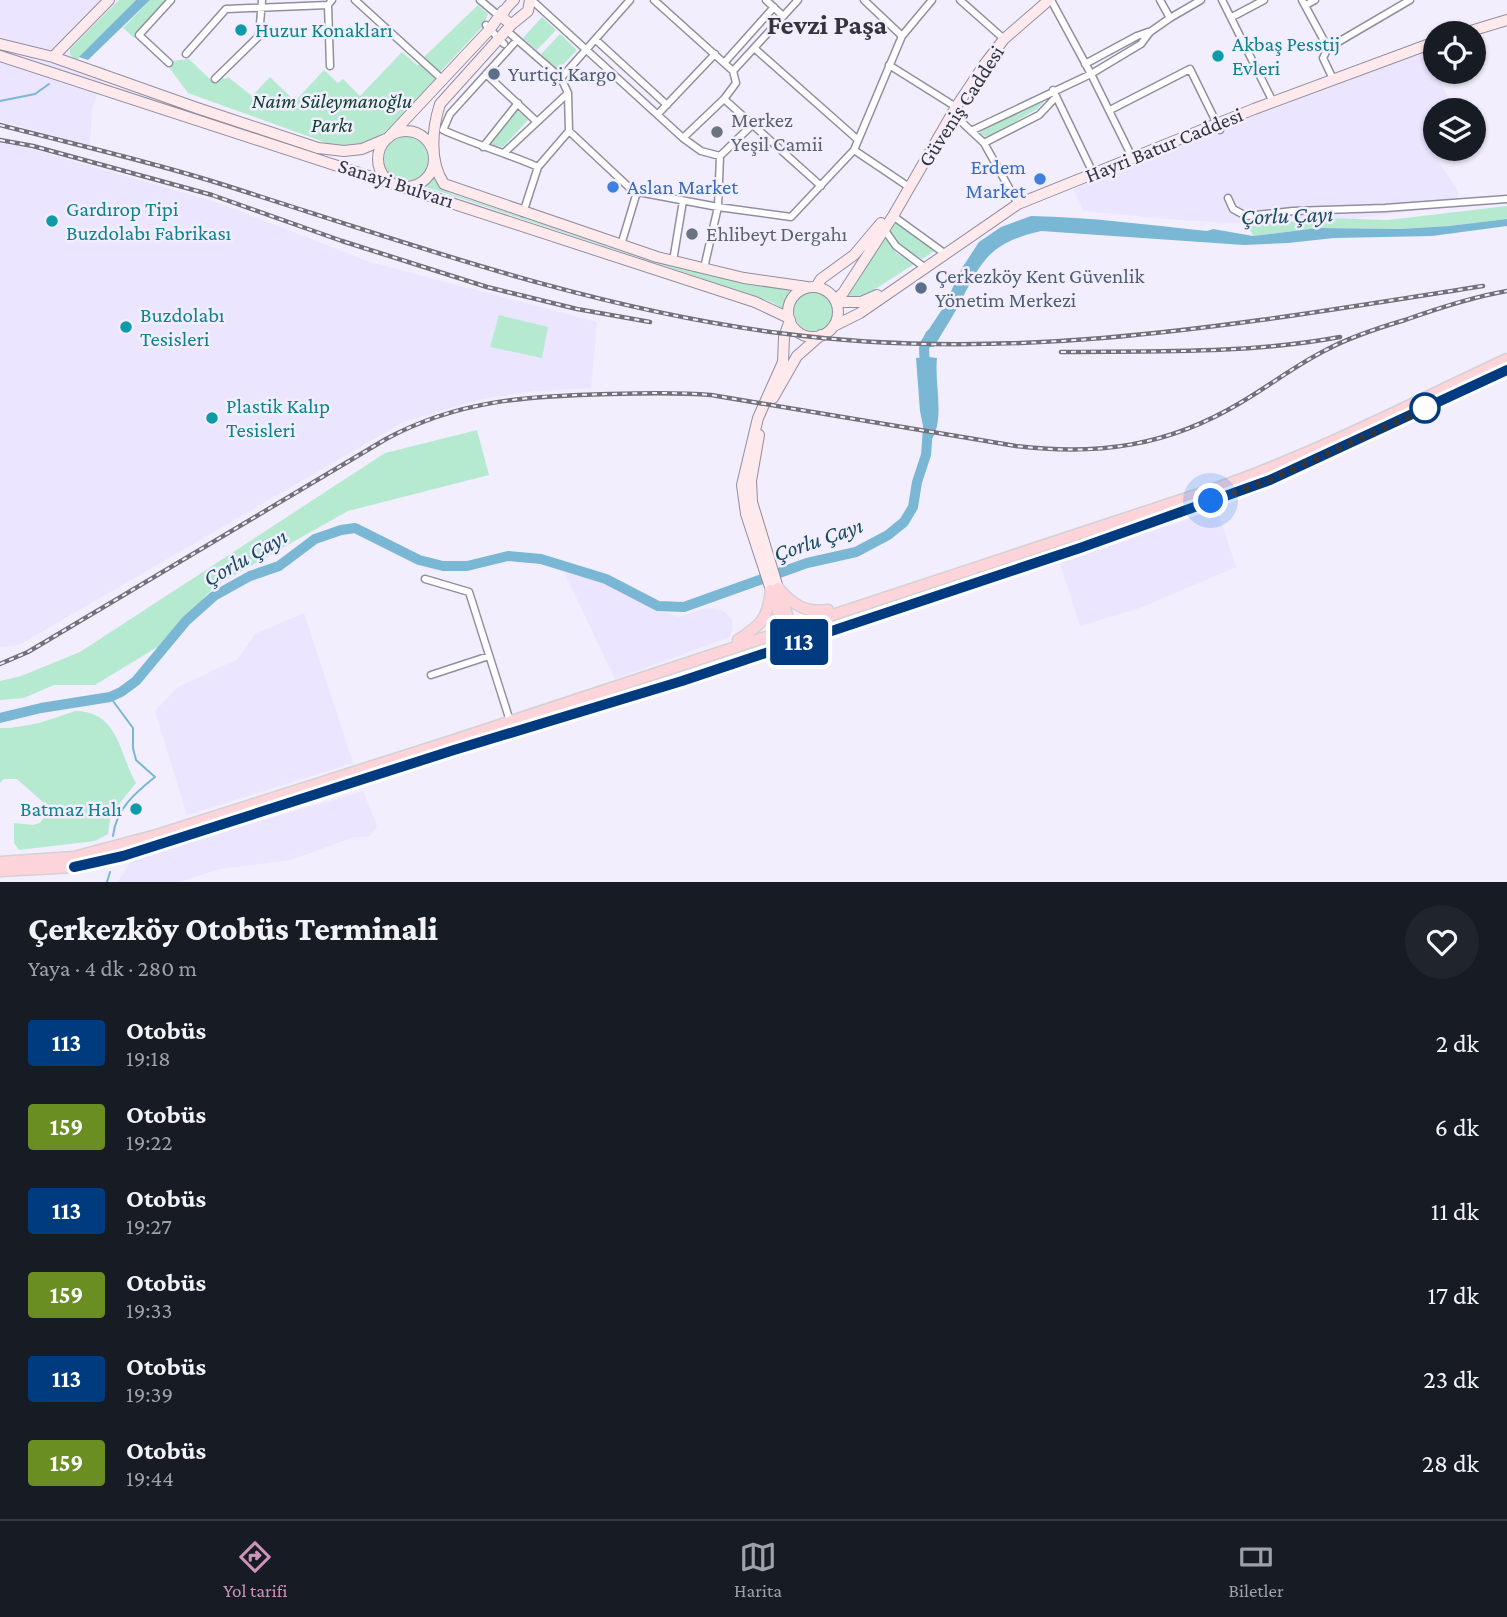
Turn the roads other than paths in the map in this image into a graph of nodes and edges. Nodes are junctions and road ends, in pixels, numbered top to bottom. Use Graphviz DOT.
graph roads {
  1 [pos="109,0"];
  2 [pos="171,0"];
  3 [pos="261,0"];
  4 [pos="355,0"];
  5 [pos="480,0"];
  6 [pos="514,0"];
  7 [pos="629,0"];
  8 [pos="654,0"];
  9 [pos="766,0"];
  10 [pos="798,0"];
  11 [pos="864,0"];
  12 [pos="932,0"];
  13 [pos="960,0"];
  14 [pos="1050,0"];
  15 [pos="1160,0"];
  16 [pos="1201,0"];
  17 [pos="1222,0"];
  18 [pos="1264,0"];
  19 [pos="1315,0"];
  20 [pos="1410,0"];
  21 [pos="330,2"];
  22 [pos="533,2"];
  23 [pos="1303,2"];
  24 [pos="774,7"];
  25 [pos="262,9"];
  26 [pos="501,14"];
  27 [pos="783,16"];
  28 [pos="1232,17"];
  29 [pos="1170,18"];
  30 [pos="1504,22"];
  31 [pos="488,27"];
  32 [pos="509,27"];
  33 [pos="1486,27"];
  34 [pos="1150,32"];
  35 [pos="902,36"];
  36 [pos="1004,39"];
  37 [pos="517,40"];
  38 [pos="596,40"];
  39 [pos="502,42"];
  40 [pos="0,44"];
  41 [pos="1423,46"];
  42 [pos="754,48"];
  43 [pos="1328,48"];
  44 [pos="588,49"];
  45 [pos="186,54"];
  46 [pos="715,54"];
  47 [pos="0,56"];
  48 [pos="54,58"];
  49 [pos="724,62"];
  50 [pos="169,63"];
  51 [pos="1085,64"];
  52 [pos="889,65"];
  53 [pos="330,66"];
  54 [pos="41,69"];
  55 [pos="733,71"];
  56 [pos="56,74"];
  57 [pos="486,74"];
  58 [pos="1091,74"];
  59 [pos="561,78"];
  60 [pos="215,79"];
  61 [pos="1333,79"];
  62 [pos="443,80"];
  63 [pos="568,93"];
  64 [pos="1055,93"];
  65 [pos="724,99"];
  66 [pos="1273,102"];
  67 [pos="519,103"];
  68 [pos="667,105"];
  69 [pos="954,110"];
  70 [pos="1110,110"];
  71 [pos="658,114"];
  72 [pos="536,121"];
  73 [pos="752,125"];
  74 [pos="1218,127"];
  75 [pos="973,130"];
  76 [pos="569,131"];
  77 [pos="388,138"];
  78 [pos="683,138"];
  79 [pos="857,139"];
  80 [pos="984,143"];
  81 [pos="483,148"];
  82 [pos="854,150"];
  83 [pos="505,152"];
  84 [pos="720,156"];
  85 [pos="1132,157"];
  86 [pos="434,162"];
  87 [pos="538,167"];
  88 [pos="1093,173"];
  89 [pos="397,185"];
  90 [pos="821,186"];
  91 [pos="909,187"];
  92 [pos="637,191"];
  93 [pos="1228,198"];
  94 [pos="1507,199"];
  95 [pos="683,201"];
  96 [pos="1018,204"];
  97 [pos="718,207"];
  98 [pos="523,213"];
  99 [pos="893,216"];
  100 [pos="884,229"];
  101 [pos="621,245"];
  102 [pos="944,253"];
  103 [pos="673,261"];
  104 [pos="924,267"];
  105 [pos="704,268"];
  106 [pos="909,278"];
  107 [pos="812,287"];
  108 [pos="836,301"];
  109 [pos="789,319"];
  110 [pos="834,327"];
  111 [pos="821,335"];
  112 [pos="1507,359"];
  113 [pos="1507,370"];
  114 [pos="1456,388"];
  115 [pos="764,556"];
  116 [pos="425,579"];
  117 [pos="774,589"];
  118 [pos="855,606"];
  119 [pos="787,629"];
  120 [pos="793,645"];
  121 [pos="726,649"];
  122 [pos="489,656"];
  123 [pos="431,676"];
  124 [pos="510,721"];
  125 [pos="122,851"];
  126 [pos="33,861"];
  127 [pos="0,862"];
  128 [pos="74,862"];
  129 [pos="43,870"];
  130 [pos="15,871"];
  131 [pos="0,874"];
  132 [pos="34,880"];
  133 [pos="4,882"];
  1 -- 48 [label="main road"];
  2 -- 50 [label="street"];
  3 -- 25 [label="street"];
  4 -- 62 [label="street"];
  5 -- 26 [label="street"];
  6 -- 26 [label="main road"];
  7 -- 38 [label="street"];
  8 -- 46 [label="street"];
  9 -- 24 [label="street"];
  10 -- 27 [label="street"];
  11 -- 35 [label="street"];
  12 -- 35 [label="street"];
  13 -- 36 [label="street"];
  14 -- 36 [label="main road, Güveniş Caddesi"];
  14 -- 51 [label="street"];
  15 -- 29 [label="street"];
  16 -- 29 [label="street"];
  17 -- 28 [label="street"];
  18 -- 28 [label="street"];
  19 -- 23 [label="street"];
  20 -- 43 [label="street"];
  21 -- 25 [label="street"];
  21 -- 53 [label="street"];
  22 -- 32 [label="main road"];
  22 -- 44 [label="street"];
  23 -- 43 [label="street"];
  24 -- 27 [label="street"];
  24 -- 49 [label="street"];
  25 -- 45 [label="street"];
  25 -- 60 [label="street"];
  26 -- 31 [label="main road"];
  26 -- 32 [label="main road"];
  27 -- 42 [label="street"];
  28 -- 66 [label="street"];
  29 -- 34 [label="street"];
  30 -- 33 [label="main road"];
  31 -- 39 [label="street"];
  31 -- 62 [label="main road"];
  32 -- 37 [label="street"];
  32 -- 39 [label="main road"];
  34 -- 51 [label="street"];
  34 -- 58 [label="street"];
  35 -- 52 [label="street"];
  36 -- 69 [label="main road, Güveniş Caddesi"];
  37 -- 57 [label="street"];
  37 -- 59 [label="street"];
  38 -- 44 [label="street"];
  38 -- 68 [label="street"];
  39 -- 86 [label="main road"];
  40 -- 48 [label="main road, Sanayi Bulvarı"];
  41 -- 61 [label="main road, Hayri Batur Caddesi"];
  42 -- 55 [label="street"];
  42 -- 79 [label="street"];
  43 -- 61 [label="street"];
  44 -- 59 [label="street"];
  44 -- 71 [label="street"];
  46 -- 49 [label="street"];
  46 -- 68 [label="street"];
  47 -- 54 [label="main road, Sanayi Bulvarı"];
  48 -- 54 [label="main road"];
  48 -- 56 [label="main road"];
  48 -- 77 [label="main road, Sanayi Bulvarı"];
  49 -- 55 [label="street"];
  51 -- 58 [label="street"];
  52 -- 69 [label="street"];
  52 -- 79 [label="street"];
  54 -- 56 [label="main road, Sanayi Bulvarı"];
  55 -- 65 [label="street"];
  56 -- 89 [label="main road, Sanayi Bulvarı"];
  57 -- 67 [label="street"];
  57 -- 81 [label="street"];
  58 -- 64 [label="street"];
  58 -- 70 [label="street"];
  59 -- 63 [label="street"];
  61 -- 66 [label="main road, Hayri Batur Caddesi"];
  62 -- 77 [label="main road"];
  63 -- 72 [label="street"];
  63 -- 76 [label="street"];
  64 -- 75 [label="street"];
  64 -- 80 [label="street"];
  64 -- 88 [label="street"];
  65 -- 73 [label="street"];
  65 -- 78 [label="street"];
  66 -- 74 [label="main road, Hayri Batur Caddesi"];
  67 -- 72 [label="street"];
  67 -- 81 [label="street"];
  68 -- 71 [label="street"];
  69 -- 75 [label="street"];
  69 -- 91 [label="main road, Güveniş Caddesi"];
  70 -- 74 [label="street"];
  70 -- 85 [label="street"];
  71 -- 78 [label="street"];
  72 -- 83 [label="street"];
  73 -- 84 [label="street"];
  73 -- 90 [label="street"];
  74 -- 85 [label="main road, Hayri Batur Caddesi"];
  75 -- 80 [label="street"];
  76 -- 87 [label="street"];
  76 -- 92 [label="street"];
  77 -- 86 [label="main road"];
  77 -- 89 [label="main road"];
  78 -- 84 [label="street"];
  79 -- 82 [label="street"];
  80 -- 96 [label="street"];
  81 -- 83 [label="street"];
  82 -- 90 [label="street"];
  82 -- 91 [label="street"];
  83 -- 87 [label="street"];
  84 -- 97 [label="street"];
  85 -- 88 [label="main road, Hayri Batur Caddesi"];
  86 -- 89 [label="main road"];
  86 -- 98 [label="main road, Sanayi Bulvarı"];
  87 -- 98 [label="street"];
  88 -- 96 [label="main road, Hayri Batur Caddesi"];
  89 -- 109 [label="main road, Sanayi Bulvarı"];
  90 -- 97 [label="street"];
  91 -- 99 [label="main road, Güveniş Caddesi"];
  91 -- 107 [label="main road, Güveniş Caddesi"];
  92 -- 95 [label="street"];
  92 -- 101 [label="street"];
  93 -- 94 [label="street"];
  95 -- 97 [label="street"];
  95 -- 103 [label="street"];
  96 -- 102 [label="main road, Hayri Batur Caddesi"];
  97 -- 105 [label="street"];
  98 -- 101 [label="main road, Sanayi Bulvarı"];
  99 -- 100 [label="main road, Güveniş Caddesi"];
  99 -- 102 [label="street"];
  100 -- 104 [label="street"];
  100 -- 108 [label="main road, Güveniş Caddesi"];
  101 -- 103 [label="main road, Sanayi Bulvarı"];
  102 -- 104 [label="main road, Hayri Batur Caddesi"];
  103 -- 105 [label="main road, Sanayi Bulvarı"];
  104 -- 106 [label="main road, Hayri Batur Caddesi"];
  105 -- 107 [label="main road, Sanayi Bulvarı"];
  106 -- 108 [label="main road, Hayri Batur Caddesi"];
  106 -- 110 [label="main road, Hayri Batur Caddesi"];
  107 -- 108 [label="main road"];
  107 -- 109 [label="main road"];
  108 -- 110 [label="main road"];
  109 -- 111 [label="main road"];
  109 -- 115 [label="main road"];
  110 -- 111 [label="main road"];
  111 -- 115 [label="main road"];
  112 -- 114 [label="main road"];
  113 -- 114 [label="main road"];
  114 -- 118 [label="main road"];
  114 -- 120 [label="main road"];
  115 -- 117 [label="main road"];
  116 -- 122 [label="street"];
  117 -- 118 [label="main road"];
  117 -- 119 [label="main road"];
  117 -- 121 [label="main road"];
  118 -- 119 [label="main road"];
  119 -- 120 [label="main road"];
  119 -- 121 [label="main road"];
  120 -- 125 [label="main road"];
  121 -- 124 [label="main road"];
  122 -- 123 [label="street"];
  122 -- 124 [label="street"];
  124 -- 125 [label="main road"];
  125 -- 128 [label="main road"];
  126 -- 127 [label="main road"];
  126 -- 128 [label="main road"];
  126 -- 130 [label="main road"];
  128 -- 129 [label="main road"];
  129 -- 130 [label="main road"];
  129 -- 132 [label="main road"];
  130 -- 131 [label="main road"];
  130 -- 133 [label="main road"];
  131 -- 133 [label="main road"];
}
